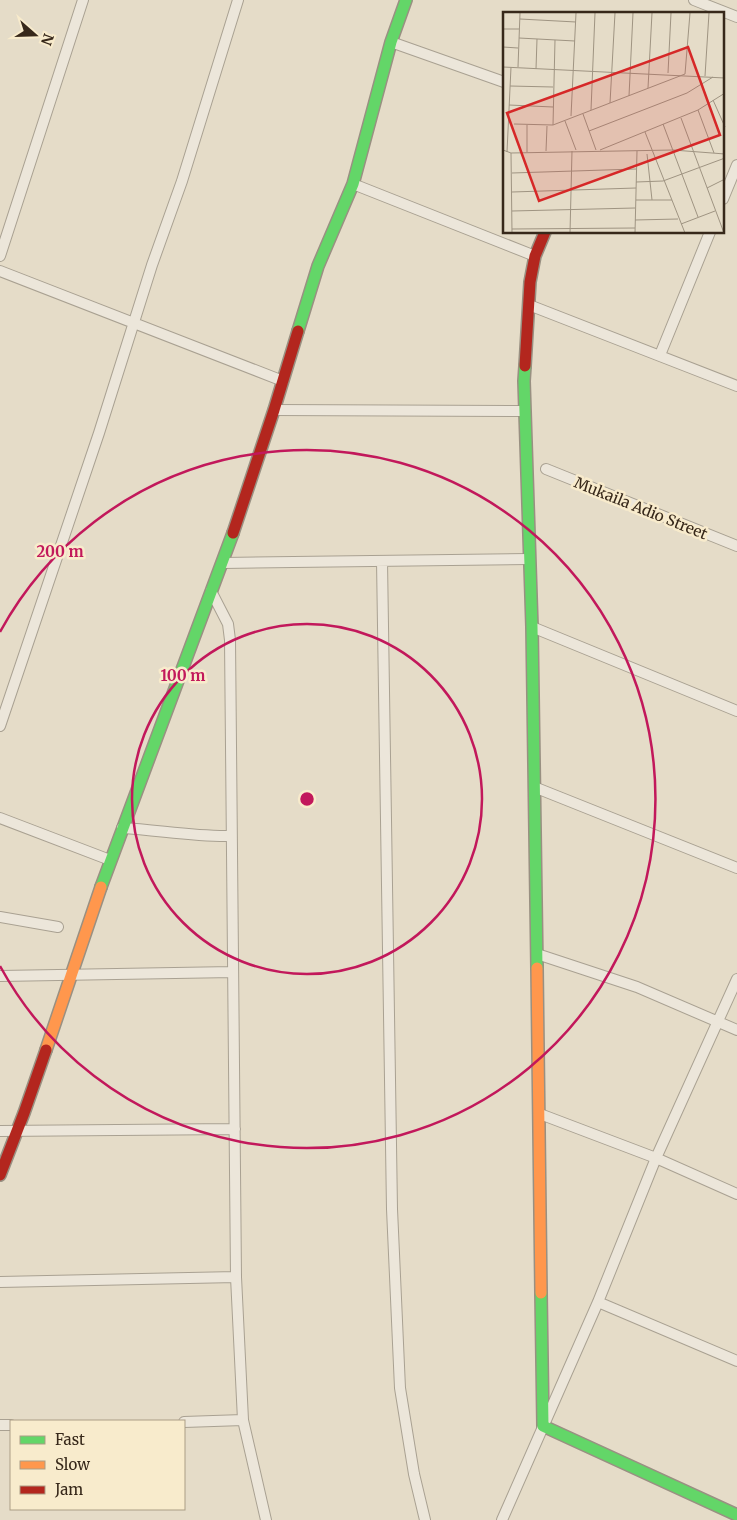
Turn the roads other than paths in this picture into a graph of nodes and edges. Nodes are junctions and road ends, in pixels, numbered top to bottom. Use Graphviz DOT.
graph roads {
  1 [pos="83,0"];
  2 [pos="238,0"];
  3 [pos="406,0"];
  4 [pos="694,0"];
  5 [pos="737,17"];
  6 [pos="391,42"];
  7 [pos="503,82"];
  8 [pos="737,165"];
  9 [pos="353,184"];
  10 [pos="724,197"];
  11 [pos="544,234"];
  12 [pos="709,234"];
  13 [pos="0,256"];
  14 [pos="534,256"];
  15 [pos="0,271"];
  16 [pos="529,305"];
  17 [pos="134,323"];
  18 [pos="660,355"];
  19 [pos="283,381"];
  20 [pos="737,386"];
  21 [pos="274,410"];
  22 [pos="525,410"];
  23 [pos="546,470"];
  24 [pos="737,546"];
  25 [pos="530,559"];
  26 [pos="382,561"];
  27 [pos="223,563"];
  28 [pos="211,591"];
  29 [pos="532,627"];
  30 [pos="737,711"];
  31 [pos="0,726"];
  32 [pos="534,787"];
  33 [pos="0,818"];
  34 [pos="122,828"];
  35 [pos="231,836"];
  36 [pos="110,860"];
  37 [pos="737,868"];
  38 [pos="0,917"];
  39 [pos="58,927"];
  40 [pos="537,954"];
  41 [pos="233,972"];
  42 [pos="70,975"];
  43 [pos="0,976"];
  44 [pos="737,980"];
  45 [pos="717,1022"];
  46 [pos="737,1030"];
  47 [pos="540,1114"];
  48 [pos="234,1129"];
  49 [pos="0,1131"];
  50 [pos="19,1131"];
  51 [pos="656,1158"];
  52 [pos="0,1175"];
  53 [pos="737,1194"];
  54 [pos="236,1277"];
  55 [pos="0,1282"];
  56 [pos="598,1302"];
  57 [pos="737,1361"];
  58 [pos="243,1420"];
  59 [pos="185,1422"];
  60 [pos="543,1426"];
  61 [pos="737,1515"];
  62 [pos="266,1520"];
  63 [pos="424,1520"];
  64 [pos="502,1520"];
  1 -- 13 [label="street"];
  2 -- 17 [label="street"];
  3 -- 6 [label="street"];
  4 -- 5 [label="street"];
  6 -- 7 [label="street"];
  6 -- 9 [label="street"];
  8 -- 10 [label="street"];
  9 -- 14 [label="street"];
  9 -- 19 [label="street"];
  11 -- 14 [label="street"];
  12 -- 18 [label="street"];
  14 -- 16 [label="street"];
  15 -- 17 [label="street"];
  16 -- 18 [label="street"];
  16 -- 22 [label="street"];
  17 -- 19 [label="street"];
  17 -- 31 [label="street"];
  18 -- 20 [label="street"];
  19 -- 21 [label="street"];
  21 -- 22 [label="street"];
  21 -- 27 [label="street"];
  22 -- 25 [label="street"];
  23 -- 24 [label="street, Mukaila Adio Street"];
  25 -- 26 [label="street"];
  25 -- 29 [label="street"];
  26 -- 27 [label="street"];
  26 -- 63 [label="street"];
  27 -- 28 [label="street"];
  28 -- 34 [label="street"];
  28 -- 35 [label="street"];
  29 -- 30 [label="street"];
  29 -- 32 [label="street"];
  32 -- 37 [label="street"];
  32 -- 40 [label="street"];
  33 -- 36 [label="street"];
  34 -- 35 [label="street"];
  34 -- 36 [label="street"];
  35 -- 41 [label="street"];
  36 -- 42 [label="street"];
  38 -- 39 [label="street"];
  40 -- 45 [label="street"];
  40 -- 47 [label="street"];
  41 -- 42 [label="street"];
  41 -- 48 [label="street"];
  42 -- 43 [label="street"];
  42 -- 50 [label="street"];
  44 -- 45 [label="street"];
  45 -- 46 [label="street"];
  45 -- 51 [label="street"];
  47 -- 51 [label="street"];
  47 -- 60 [label="street"];
  48 -- 50 [label="street"];
  48 -- 54 [label="street"];
  49 -- 50 [label="street"];
  50 -- 52 [label="street"];
  51 -- 53 [label="street"];
  51 -- 56 [label="street"];
  54 -- 55 [label="street"];
  54 -- 58 [label="street"];
  56 -- 57 [label="street"];
  56 -- 60 [label="street"];
  58 -- 59 [label="street"];
  58 -- 62 [label="street"];
  60 -- 61 [label="street"];
  60 -- 64 [label="street"];
}
